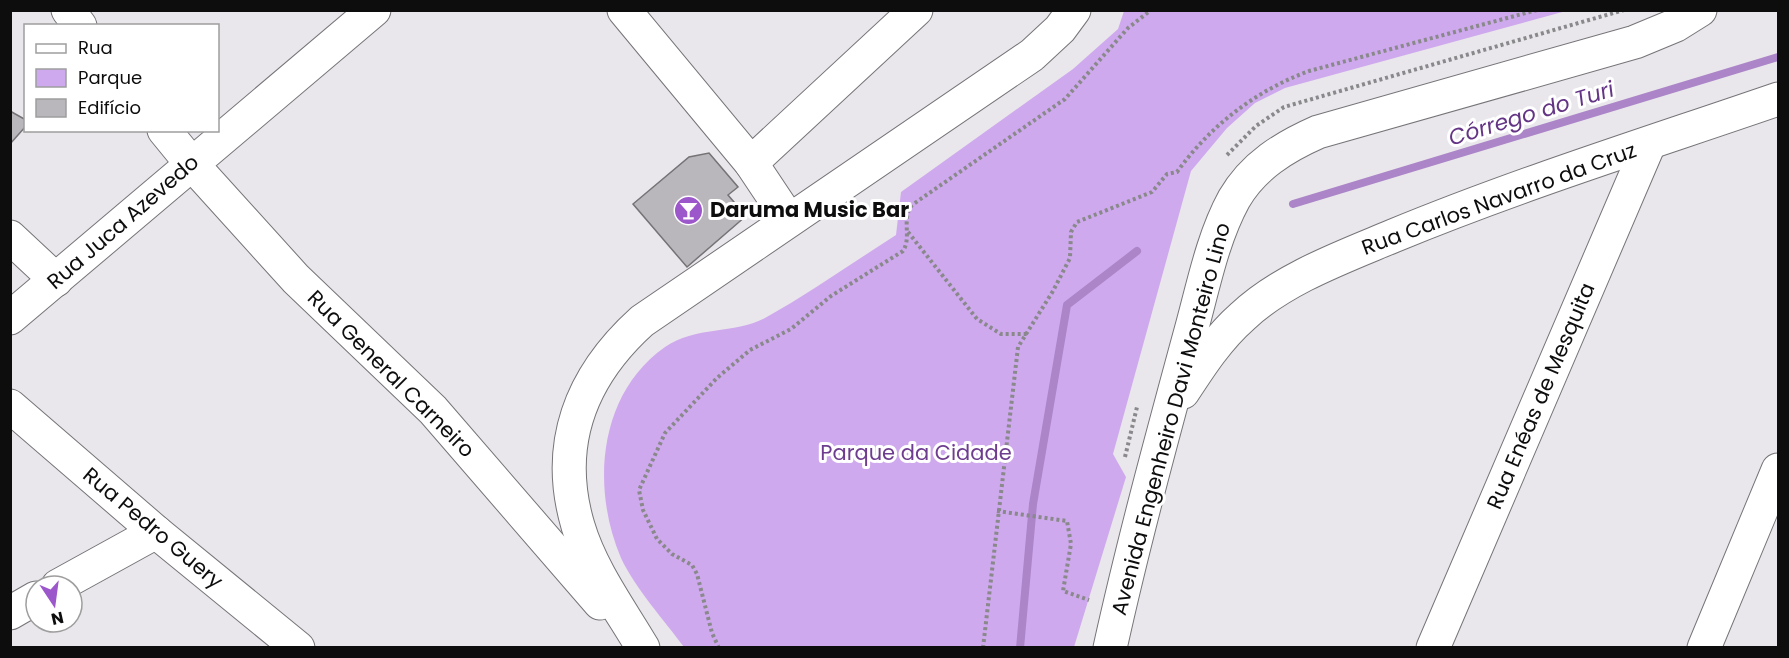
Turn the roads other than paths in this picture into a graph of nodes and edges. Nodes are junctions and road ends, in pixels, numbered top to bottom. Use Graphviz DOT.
graph roads {
  1 [pos="68,10"];
  2 [pos="374,10"];
  3 [pos="624,10"];
  4 [pos="916,10"];
  5 [pos="1074,10"];
  6 [pos="1700,10"];
  7 [pos="78,24"];
  8 [pos="1779,99"];
  9 [pos="166,132"];
  10 [pos="1649,144"];
  11 [pos="751,163"];
  12 [pos="191,164"];
  13 [pos="789,220"];
  14 [pos="10,237"];
  15 [pos="56,279"];
  16 [pos="10,318"];
  17 [pos="10,406"];
  18 [pos="1168,414"];
  19 [pos="1779,470"];
  20 [pos="156,532"];
  21 [pos="80,574"];
  22 [pos="24,605"];
  23 [pos="10,613"];
  24 [pos="298,648"];
  25 [pos="638,648"];
  26 [pos="643,648"];
  27 [pos="1110,648"];
  28 [pos="1432,648"];
  29 [pos="1704,648"];
  1 -- 7 [label="main road"];
  2 -- 12 [label="main road, Rua Juca Azevedo"];
  3 -- 11 [label="main road"];
  4 -- 11 [label="main road"];
  5 -- 13 [label="main road"];
  6 -- 18 [label="main road, Avenida Engenheiro Davi Monteiro Lino"];
  8 -- 10 [label="main road, Rua Carlos Navarro da Cruz"];
  9 -- 12 [label="main road, Rua General Carneiro"];
  10 -- 18 [label="main road, Rua Carlos Navarro da Cruz"];
  10 -- 28 [label="main road, Rua Enéas de Mesquita"];
  11 -- 13 [label="main road"];
  12 -- 15 [label="main road, Rua Juca Azevedo"];
  12 -- 25 [label="main road, Rua General Carneiro"];
  13 -- 26 [label="main road"];
  14 -- 15 [label="main road"];
  15 -- 16 [label="main road, Rua Juca Azevedo"];
  17 -- 20 [label="main road, Rua Pedro Guery"];
  18 -- 27 [label="main road, Avenida Engenheiro Davi Monteiro Lino"];
  19 -- 29 [label="main road"];
  20 -- 21 [label="main road"];
  20 -- 24 [label="main road, Rua Pedro Guery"];
  22 -- 23 [label="main road"];
}
